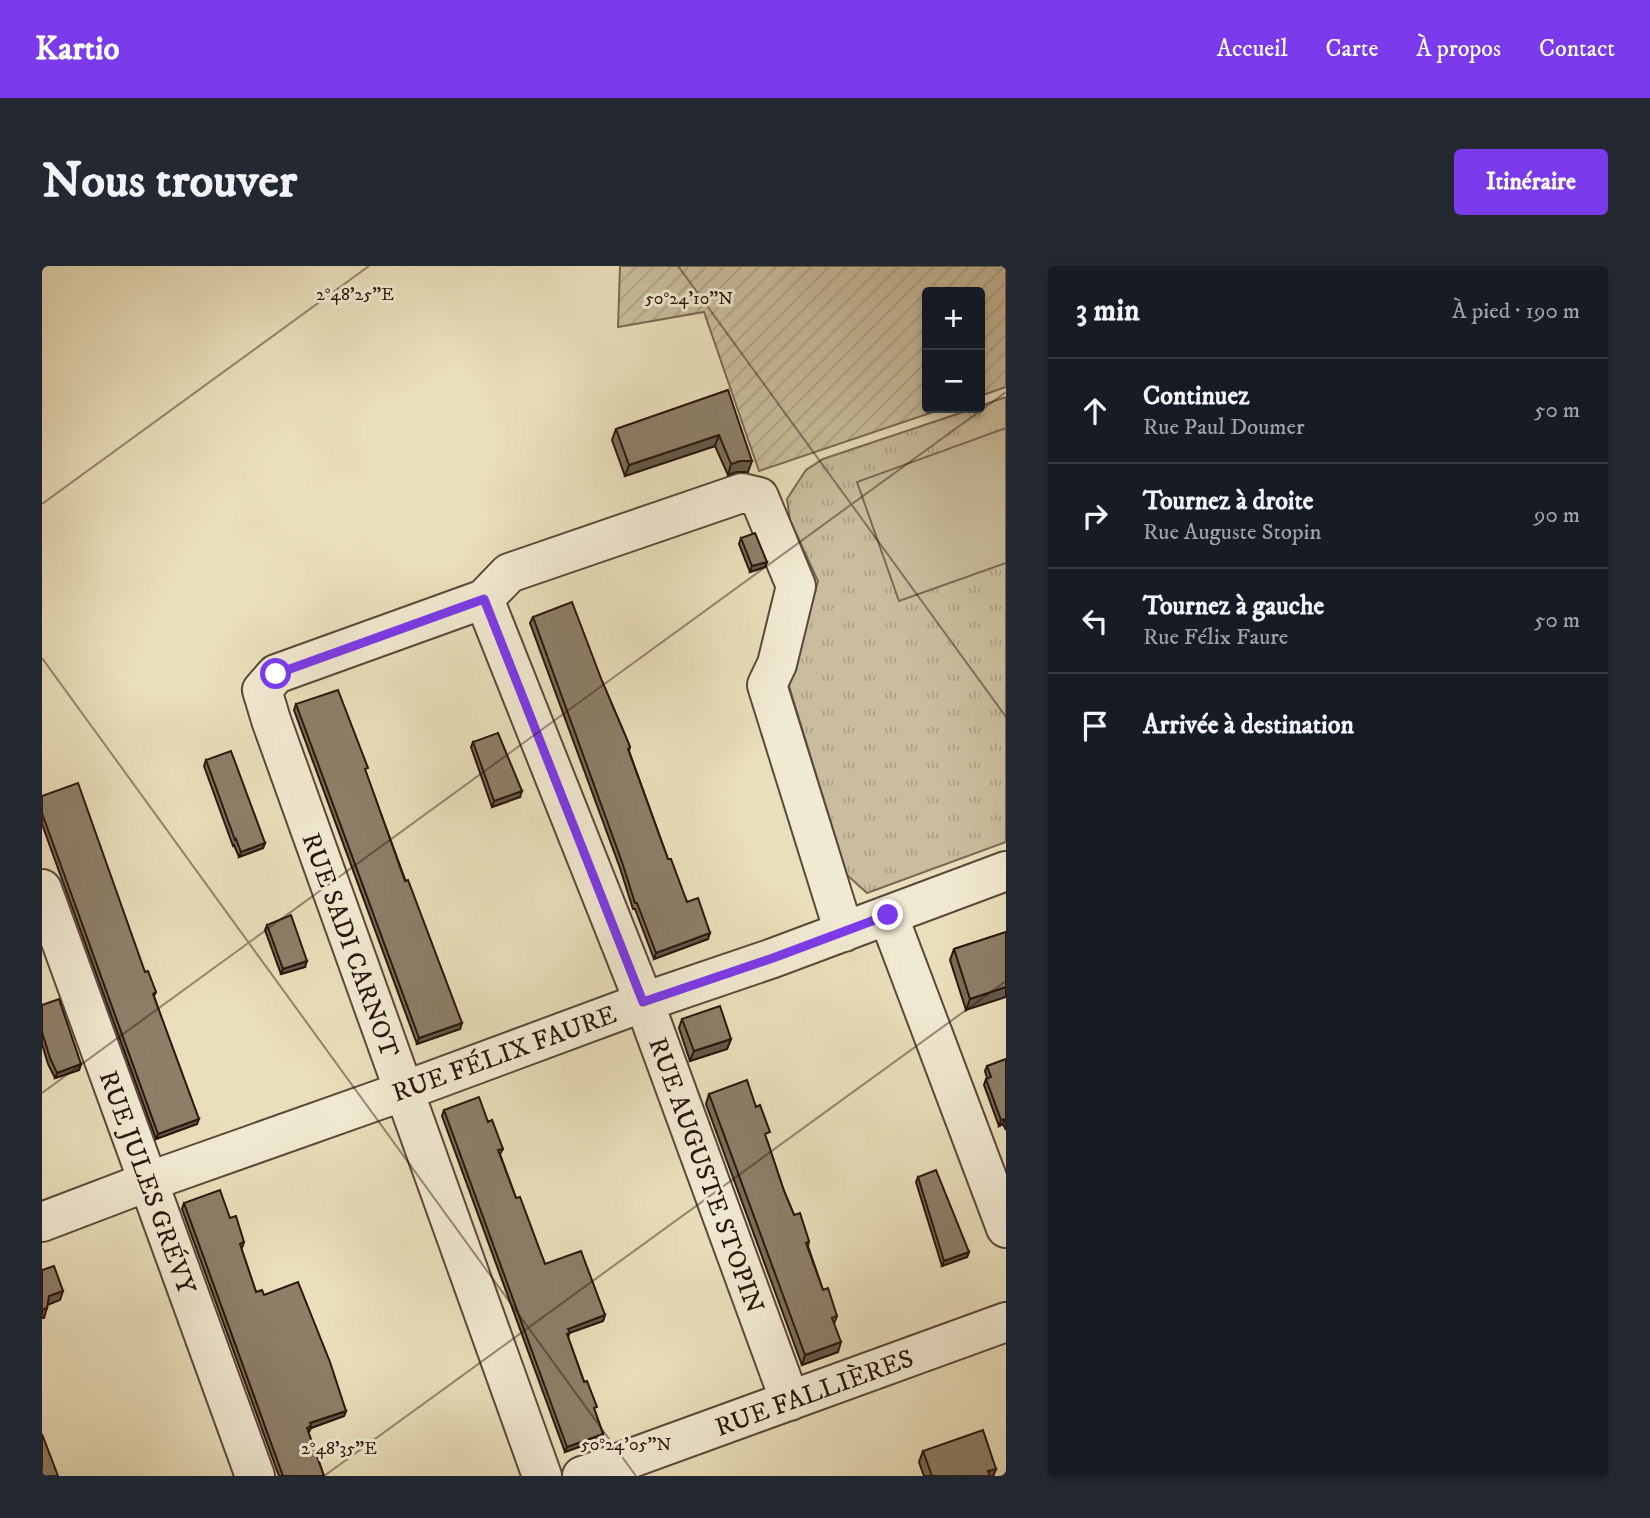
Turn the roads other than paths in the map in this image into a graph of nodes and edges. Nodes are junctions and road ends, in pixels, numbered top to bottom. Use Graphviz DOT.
graph roads {
  1 [pos="484,599"];
  2 [pos="1006,871"];
  3 [pos="42,889"];
  4 [pos="888,915"];
  5 [pos="844,932"];
  6 [pos="643,1002"];
  7 [pos="404,1091"];
  8 [pos="147,1182"];
  9 [pos="42,1222"];
  10 [pos="1006,1227"];
  11 [pos="1006,1322"];
  12 [pos="790,1401"];
  13 [pos="255,1476"];
  14 [pos="542,1476"];
  15 [pos="582,1476"];
  1 -- 5 [label="street"];
  1 -- 6 [label="street, RUE AUGUSTE STOPIN"];
  1 -- 7 [label="street, RUE SADI CARNOT"];
  2 -- 4 [label="street, RUE FÉLIX FAURE"];
  3 -- 8 [label="street, RUE JULES GRÉVY"];
  4 -- 5 [label="street, RUE FÉLIX FAURE"];
  4 -- 10 [label="street"];
  5 -- 6 [label="street, RUE FÉLIX FAURE"];
  6 -- 7 [label="street, RUE FÉLIX FAURE"];
  6 -- 12 [label="street, RUE AUGUSTE STOPIN"];
  7 -- 8 [label="street, RUE FÉLIX FAURE"];
  7 -- 14 [label="street, RUE SADI CARNOT"];
  8 -- 9 [label="street, RUE FÉLIX FAURE"];
  8 -- 13 [label="street, RUE JULES GRÉVY"];
  11 -- 12 [label="street, RUE FALLIÈRES"];
  12 -- 15 [label="street, RUE FALLIÈRES"];
}
